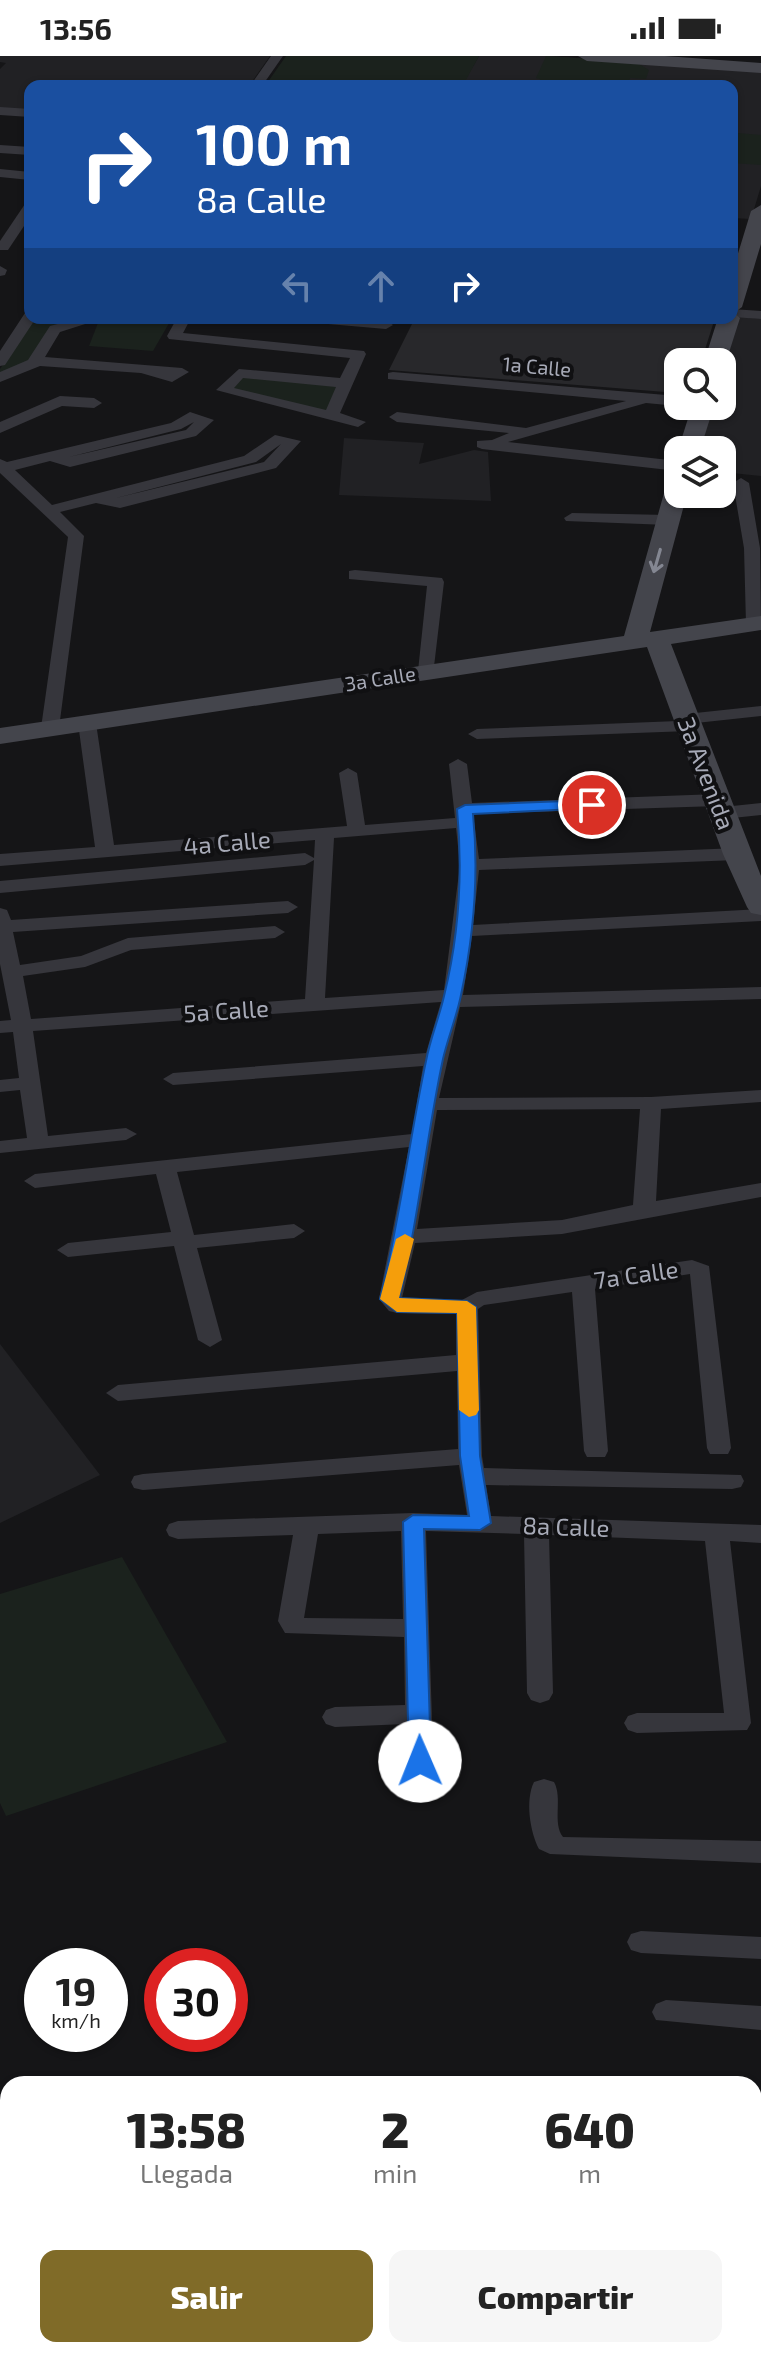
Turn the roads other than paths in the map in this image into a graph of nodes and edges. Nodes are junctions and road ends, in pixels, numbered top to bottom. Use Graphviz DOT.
graph roads {
  1 [pos="277,56"];
  2 [pos="587,56"];
  3 [pos="761,68"];
  4 [pos="260,80"];
  5 [pos="0,111"];
  6 [pos="24,113"];
  7 [pos="0,134"];
  8 [pos="24,136"];
  9 [pos="0,149"];
  10 [pos="24,151"];
  11 [pos="0,173"];
  12 [pos="24,175"];
  13 [pos="761,211"];
  14 [pos="24,216"];
  15 [pos="3,247"];
  16 [pos="738,290"];
  17 [pos="738,311"];
  18 [pos="761,315"];
  19 [pos="25,324"];
  20 [pos="74,324"];
  21 [pos="181,324"];
  22 [pos="374,324"];
  23 [pos="727,324"];
  24 [pos="386,325"];
  25 [pos="719,348"];
  26 [pos="35,361"];
  27 [pos="0,362"];
  28 [pos="142,369"];
  29 [pos="393,376"];
  30 [pos="0,378"];
  31 [pos="346,383"];
  32 [pos="653,399"];
  33 [pos="664,400"];
  34 [pos="331,415"];
  35 [pos="397,417"];
  36 [pos="358,422"];
  37 [pos="0,429"];
  38 [pos="537,430"];
  39 [pos="52,457"];
  40 [pos="664,464"];
  41 [pos="2,466"];
  42 [pos="741,483"];
  43 [pos="100,498"];
  44 [pos="672,508"];
  45 [pos="51,510"];
  46 [pos="572,518"];
  47 [pos="668,520"];
  48 [pos="756,548"];
  49 [pos="355,575"];
  50 [pos="758,624"];
  51 [pos="645,640"];
  52 [pos="427,671"];
  53 [pos="761,711"];
  54 [pos="687,722"];
  55 [pos="87,723"];
  56 [pos="50,728"];
  57 [pos="477,734"];
  58 [pos="0,736"];
  59 [pos="458,764"];
  60 [pos="348,773"];
  61 [pos="721,806"];
  62 [pos="761,809"];
  63 [pos="460,816"];
  64 [pos="357,832"];
  65 [pos="325,834"];
  66 [pos="105,852"];
  67 [pos="737,854"];
  68 [pos="305,859"];
  69 [pos="0,860"];
  70 [pos="470,865"];
  71 [pos="0,887"];
  72 [pos="288,907"];
  73 [pos="761,907"];
  74 [pos="761,915"];
  75 [pos="1,920"];
  76 [pos="463,931"];
  77 [pos="275,932"];
  78 [pos="12,972"];
  79 [pos="761,993"];
  80 [pos="452,998"];
  81 [pos="315,1004"];
  82 [pos="22,1024"];
  83 [pos="0,1027"];
  84 [pos="435,1059"];
  85 [pos="173,1079"];
  86 [pos="29,1083"];
  87 [pos="0,1086"];
  88 [pos="761,1096"];
  89 [pos="651,1103"];
  90 [pos="430,1104"];
  91 [pos="126,1134"];
  92 [pos="423,1139"];
  93 [pos="38,1143"];
  94 [pos="0,1147"];
  95 [pos="165,1167"];
  96 [pos="35,1181"];
  97 [pos="761,1190"];
  98 [pos="644,1210"];
  99 [pos="294,1231"];
  100 [pos="405,1237"];
  101 [pos="183,1240"];
  102 [pos="68,1250"];
  103 [pos="583,1281"];
  104 [pos="467,1307"];
  105 [pos="210,1340"];
  106 [pos="468,1362"];
  107 [pos="118,1393"];
  108 [pos="719,1448"];
  109 [pos="596,1451"];
  110 [pos="471,1466"];
  111 [pos="732,1481"];
  112 [pos="143,1482"];
  113 [pos="413,1522"];
  114 [pos="480,1523"];
  115 [pos="536,1525"];
  116 [pos="307,1526"];
  117 [pos="178,1530"];
  118 [pos="716,1532"];
  119 [pos="761,1534"];
  120 [pos="417,1628"];
  121 [pos="540,1693"];
  122 [pos="419,1714"];
  123 [pos="335,1717"];
  124 [pos="637,1723"];
  125 [pos="421,1784"];
  126 [pos="544,1789"];
  127 [pos="761,1852"];
  128 [pos="641,1942"];
  129 [pos="761,1948"];
  130 [pos="666,2012"];
  131 [pos="761,2018"];
  1 -- 4 [label="street"];
  2 -- 3 [label="street"];
  5 -- 6 [label="street"];
  7 -- 8 [label="street"];
  9 -- 10 [label="street"];
  11 -- 12 [label="street"];
  13 -- 16 [label="street"];
  14 -- 15 [label="street"];
  17 -- 18 [label="street"];
  19 -- 27 [label="street"];
  20 -- 26 [label="street"];
  21 -- 31 [label="street"];
  22 -- 24 [label="street"];
  23 -- 25 [label="street"];
  26 -- 28 [label="street"];
  26 -- 30 [label="street"];
  29 -- 32 [label="street, 1a Calle"];
  31 -- 34 [label="street"];
  31 -- 34 [label="street"];
  32 -- 33 [label="street, 1a Calle"];
  32 -- 38 [label="street"];
  34 -- 36 [label="street"];
  35 -- 38 [label="street"];
  37 -- 37 [label="street"];
  38 -- 40 [label="street"];
  39 -- 39 [label="street"];
  39 -- 41 [label="street"];
  41 -- 45 [label="street"];
  42 -- 48 [label="street"];
  43 -- 43 [label="street"];
  43 -- 45 [label="street"];
  44 -- 47 [label="street"];
  45 -- 56 [label="street"];
  46 -- 47 [label="street"];
  47 -- 51 [label="street, one-way"];
  48 -- 50 [label="street"];
  49 -- 52 [label="street"];
  50 -- 51 [label="street, 3a Calle"];
  51 -- 52 [label="street, 3a Calle"];
  51 -- 54 [label="street, 3a Avenida"];
  52 -- 55 [label="street, 3a Calle"];
  53 -- 54 [label="street"];
  54 -- 57 [label="street"];
  54 -- 61 [label="street, 3a Avenida"];
  55 -- 56 [label="street, 3a Calle"];
  55 -- 66 [label="street"];
  56 -- 58 [label="street, 3a Calle"];
  59 -- 63 [label="street"];
  60 -- 64 [label="street"];
  61 -- 62 [label="street, 4a Calle"];
  61 -- 63 [label="street, 4a Calle"];
  61 -- 67 [label="street, 3a Avenida"];
  63 -- 64 [label="street, 4a Calle"];
  63 -- 70 [label="street"];
  64 -- 65 [label="street, 4a Calle"];
  65 -- 66 [label="street, 4a Calle"];
  65 -- 81 [label="street"];
  66 -- 69 [label="street, 4a Calle"];
  67 -- 70 [label="street"];
  67 -- 73 [label="street, 3a Avenida"];
  68 -- 71 [label="street"];
  70 -- 76 [label="street"];
  72 -- 75 [label="street"];
  74 -- 76 [label="street"];
  75 -- 78 [label="street"];
  76 -- 80 [label="street"];
  77 -- 78 [label="street"];
  78 -- 82 [label="street"];
  79 -- 80 [label="street, 5a Calle"];
  80 -- 81 [label="street, 5a Calle"];
  80 -- 84 [label="street"];
  81 -- 82 [label="street, 5a Calle"];
  82 -- 83 [label="street, 5a Calle"];
  82 -- 86 [label="street"];
  84 -- 85 [label="street"];
  84 -- 90 [label="street"];
  86 -- 87 [label="street"];
  86 -- 93 [label="street"];
  88 -- 89 [label="street"];
  89 -- 90 [label="street"];
  89 -- 98 [label="street"];
  90 -- 92 [label="street"];
  91 -- 93 [label="street"];
  92 -- 95 [label="street"];
  92 -- 100 [label="street"];
  93 -- 94 [label="street"];
  95 -- 96 [label="street"];
  95 -- 101 [label="street"];
  97 -- 98 [label="street"];
  98 -- 100 [label="street"];
  99 -- 101 [label="street"];
  100 -- 104 [label="street, 7a Calle"];
  101 -- 102 [label="street"];
  101 -- 105 [label="street"];
  103 -- 104 [label="street, 7a Calle"];
  103 -- 108 [label="street, 7a Calle"];
  103 -- 109 [label="street"];
  104 -- 106 [label="street"];
  106 -- 107 [label="street"];
  106 -- 110 [label="street"];
  110 -- 111 [label="street"];
  110 -- 112 [label="street"];
  110 -- 114 [label="street"];
  113 -- 114 [label="street, 8a Calle"];
  113 -- 116 [label="street, 8a Calle"];
  113 -- 120 [label="street"];
  114 -- 115 [label="street, 8a Calle"];
  115 -- 118 [label="street, 8a Calle"];
  115 -- 121 [label="street"];
  116 -- 117 [label="street, 8a Calle"];
  116 -- 120 [label="street"];
  118 -- 119 [label="street, 8a Calle"];
  118 -- 124 [label="street"];
  120 -- 122 [label="street"];
  122 -- 123 [label="street"];
  122 -- 125 [label="street"];
  126 -- 127 [label="street"];
  128 -- 129 [label="street"];
  130 -- 131 [label="street"];
}
